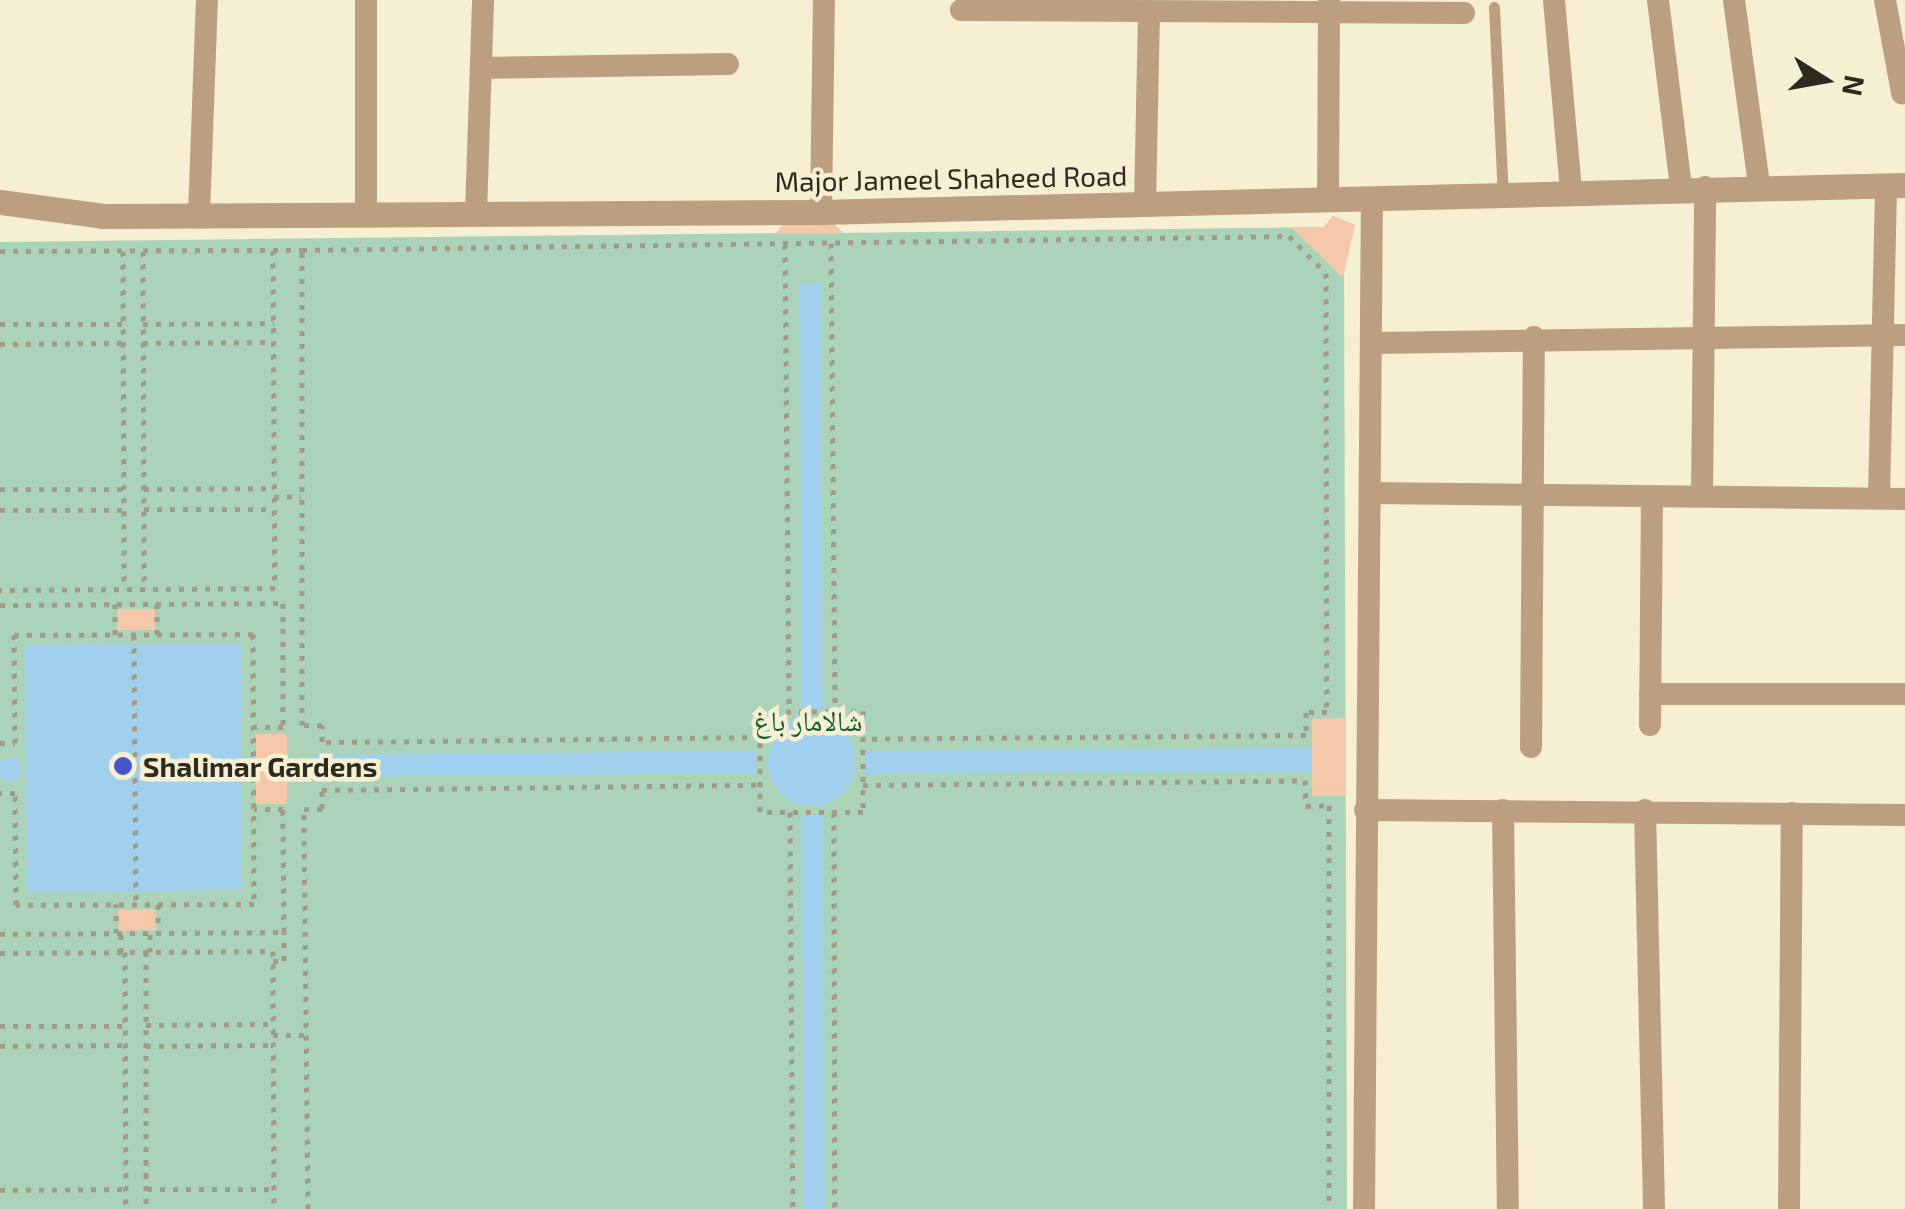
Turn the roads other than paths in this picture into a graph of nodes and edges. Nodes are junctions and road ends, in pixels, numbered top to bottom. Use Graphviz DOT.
graph roads {
  1 [pos="208,0"];
  2 [pos="366,0"];
  3 [pos="483,0"];
  4 [pos="824,0"];
  5 [pos="1554,0"];
  6 [pos="1658,0"];
  7 [pos="1734,0"];
  8 [pos="1885,0"];
  9 [pos="1329,6"];
  10 [pos="1494,6"];
  11 [pos="960,10"];
  12 [pos="1149,10"];
  13 [pos="1464,13"];
  14 [pos="1898,31"];
  15 [pos="728,64"];
  16 [pos="481,68"];
  17 [pos="1902,93"];
  18 [pos="1758,185"];
  19 [pos="1895,185"];
  20 [pos="1693,187"];
  21 [pos="1570,192"];
  22 [pos="1503,195"];
  23 [pos="1372,198"];
  24 [pos="1328,199"];
  25 [pos="0,202"];
  26 [pos="1145,204"];
  27 [pos="366,212"];
  28 [pos="821,212"];
  29 [pos="476,213"];
  30 [pos="199,215"];
  31 [pos="1894,335"];
  32 [pos="1704,336"];
  33 [pos="1534,337"];
  34 [pos="1372,344"];
  35 [pos="1370,494"];
  36 [pos="1533,495"];
  37 [pos="1652,496"];
  38 [pos="1702,496"];
  39 [pos="1879,498"];
  40 [pos="1905,499"];
  41 [pos="1650,694"];
  42 [pos="1905,694"];
  43 [pos="1650,725"];
  44 [pos="1531,747"];
  45 [pos="1365,810"];
  46 [pos="1503,810"];
  47 [pos="1645,810"];
  48 [pos="1792,813"];
  49 [pos="1905,815"];
  50 [pos="1364,1209"];
  51 [pos="1508,1209"];
  52 [pos="1654,1209"];
  53 [pos="1789,1209"];
  1 -- 30 [label="street"];
  2 -- 27 [label="street"];
  3 -- 16 [label="street"];
  4 -- 28 [label="street"];
  5 -- 21 [label="street"];
  6 -- 20 [label="street"];
  7 -- 18 [label="street"];
  8 -- 14 [label="street"];
  9 -- 12 [label="street"];
  9 -- 13 [label="street"];
  9 -- 24 [label="street"];
  10 -- 22 [label="lane"];
  11 -- 12 [label="street"];
  12 -- 26 [label="street"];
  14 -- 17 [label="street"];
  15 -- 16 [label="street"];
  16 -- 29 [label="street"];
  18 -- 19 [label="street, Major Jameel Shaheed Road"];
  18 -- 20 [label="street, Major Jameel Shaheed Road"];
  19 -- 31 [label="street"];
  20 -- 21 [label="street, Major Jameel Shaheed Road"];
  20 -- 32 [label="street"];
  21 -- 22 [label="street, Major Jameel Shaheed Road"];
  22 -- 23 [label="street, Major Jameel Shaheed Road"];
  23 -- 24 [label="street, Major Jameel Shaheed Road"];
  23 -- 34 [label="street"];
  24 -- 26 [label="street, Major Jameel Shaheed Road"];
  25 -- 30 [label="street, Major Jameel Shaheed Road"];
  26 -- 28 [label="street, Major Jameel Shaheed Road"];
  27 -- 29 [label="street, Major Jameel Shaheed Road"];
  27 -- 30 [label="street, Major Jameel Shaheed Road"];
  28 -- 29 [label="street, Major Jameel Shaheed Road"];
  31 -- 32 [label="street"];
  31 -- 39 [label="street"];
  32 -- 33 [label="street"];
  32 -- 38 [label="street"];
  33 -- 34 [label="street"];
  33 -- 36 [label="street"];
  34 -- 35 [label="street"];
  35 -- 36 [label="street"];
  35 -- 45 [label="street"];
  36 -- 37 [label="street"];
  36 -- 44 [label="street"];
  37 -- 38 [label="street"];
  37 -- 41 [label="street"];
  38 -- 39 [label="street"];
  39 -- 40 [label="street"];
  41 -- 42 [label="street"];
  41 -- 43 [label="street"];
  45 -- 46 [label="street"];
  45 -- 50 [label="street"];
  46 -- 47 [label="street"];
  46 -- 51 [label="street"];
  47 -- 48 [label="street"];
  47 -- 52 [label="street"];
  48 -- 49 [label="street"];
  48 -- 53 [label="street"];
}
